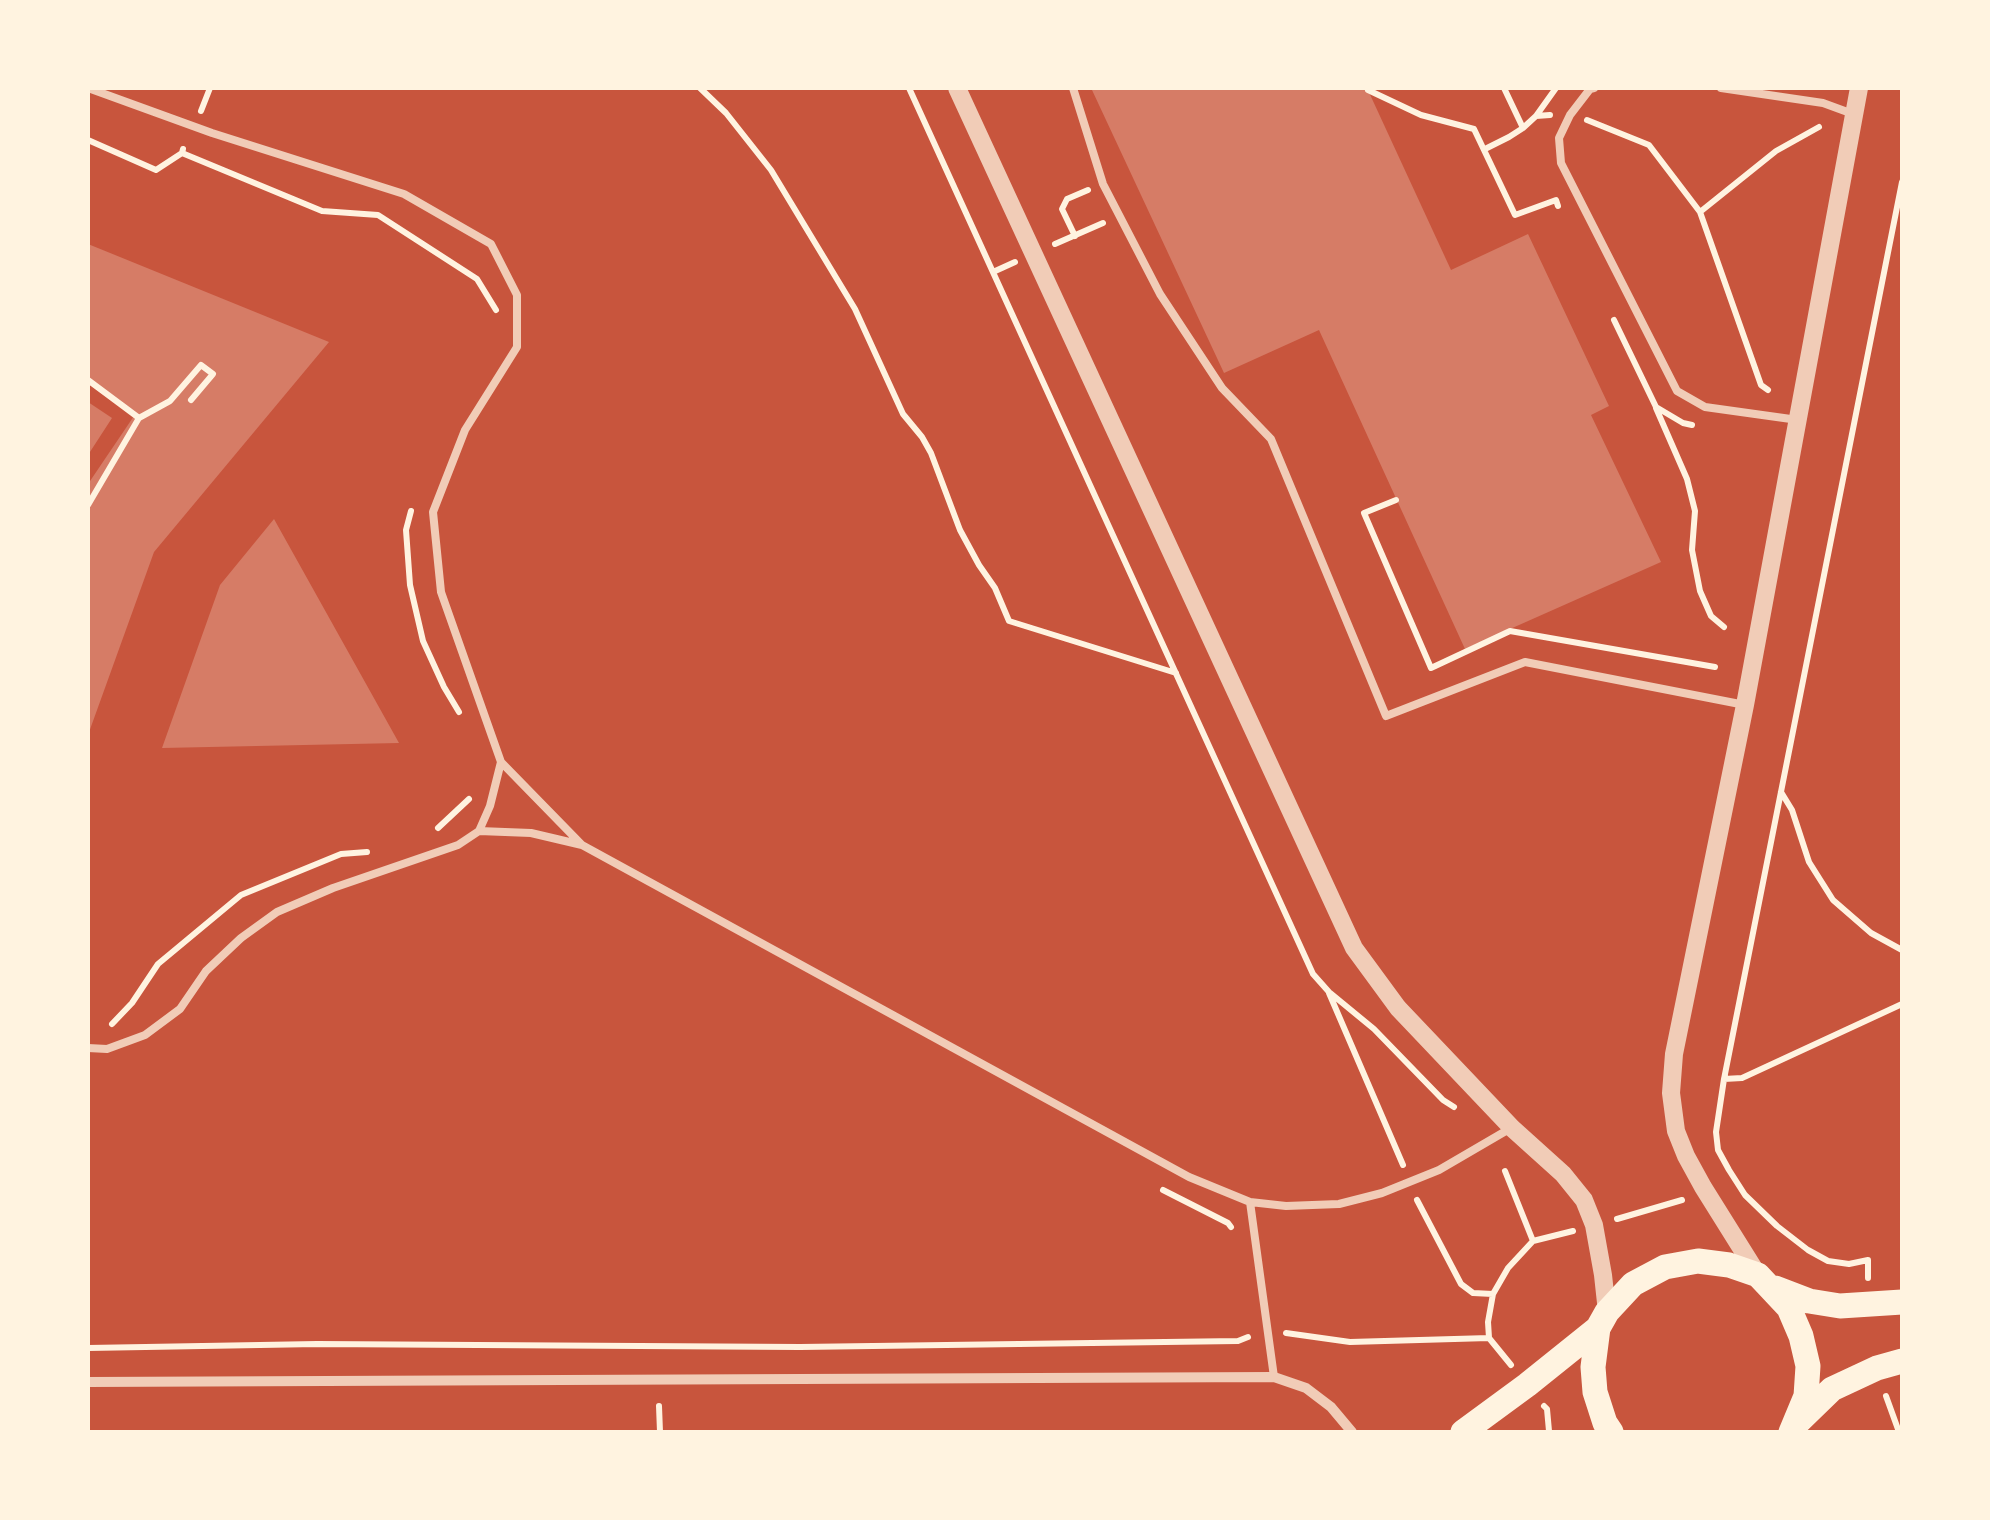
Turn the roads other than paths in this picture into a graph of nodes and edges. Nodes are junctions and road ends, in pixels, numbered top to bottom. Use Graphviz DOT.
graph roads {
  1 [pos="88,88"];
  2 [pos="957,88"];
  3 [pos="1072,88"];
  4 [pos="1594,88"];
  5 [pos="1721,88"];
  6 [pos="1859,88"];
  7 [pos="1854,115"];
  8 [pos="1798,420"];
  9 [pos="1746,705"];
  10 [pos="502,762"];
  11 [pos="478,831"];
  12 [pos="582,845"];
  13 [pos="88,1048"];
  14 [pos="1512,1128"];
  15 [pos="1250,1202"];
  16 [pos="1764,1280"];
  17 [pos="1902,1302"];
  18 [pos="1603,1320"];
  19 [pos="1902,1361"];
  20 [pos="1274,1377"];
  21 [pos="88,1382"];
  22 [pos="1793,1429"];
  23 [pos="1352,1432"];
  24 [pos="1462,1432"];
  25 [pos="1611,1432"];
  1 -- 10 [label="lane"];
  2 -- 14 [label="street"];
  3 -- 9 [label="lane"];
  4 -- 8 [label="lane"];
  5 -- 7 [label="lane"];
  6 -- 7 [label="street"];
  7 -- 8 [label="street"];
  8 -- 9 [label="street"];
  9 -- 16 [label="street"];
  10 -- 11 [label="lane"];
  10 -- 12 [label="lane"];
  11 -- 12 [label="lane"];
  11 -- 13 [label="lane"];
  12 -- 15 [label="lane"];
  14 -- 15 [label="lane"];
  14 -- 18 [label="street"];
  15 -- 20 [label="lane"];
  16 -- 17 [label="main road"];
  16 -- 18 [label="main road"];
  16 -- 22 [label="main road"];
  18 -- 24 [label="main road"];
  18 -- 25 [label="main road"];
  19 -- 22 [label="main road"];
  20 -- 21 [label="street"];
  20 -- 23 [label="street"];
}
